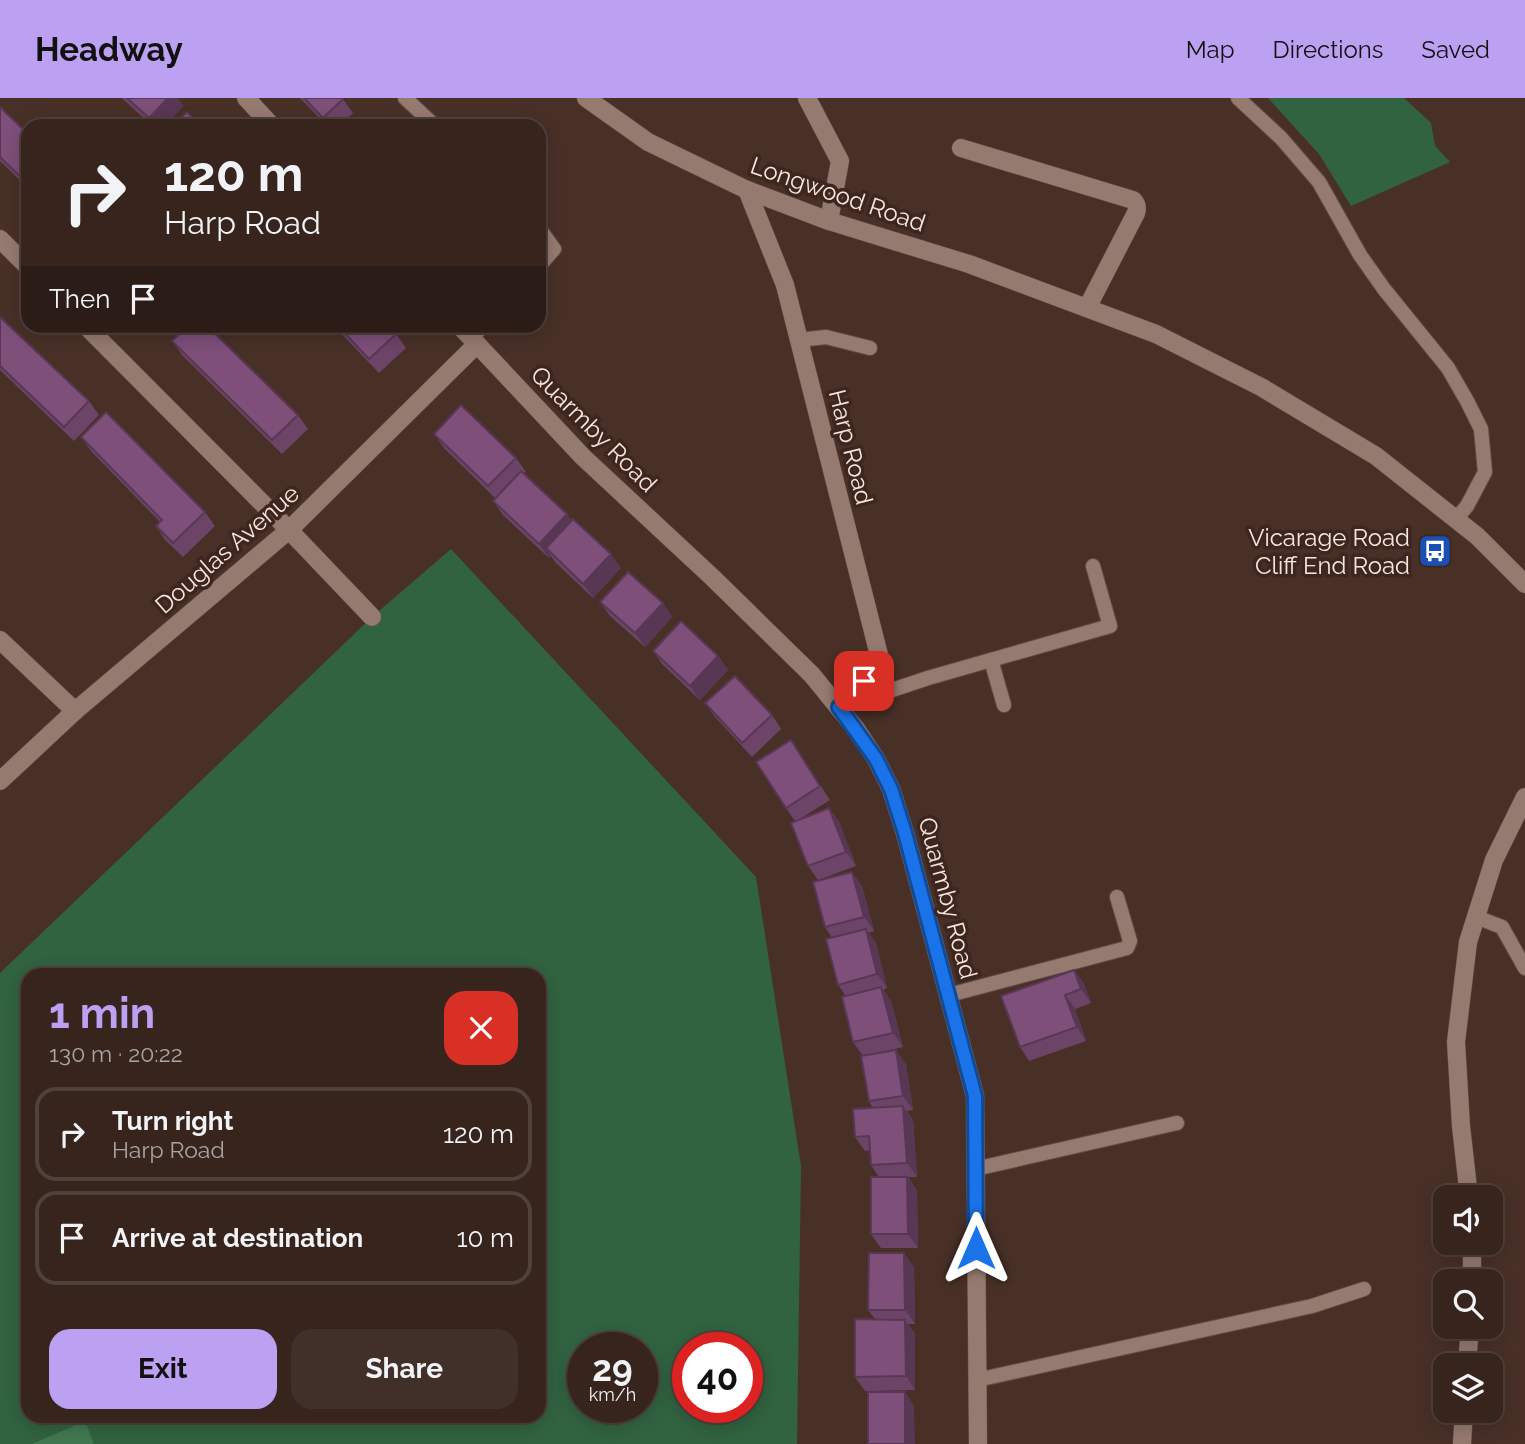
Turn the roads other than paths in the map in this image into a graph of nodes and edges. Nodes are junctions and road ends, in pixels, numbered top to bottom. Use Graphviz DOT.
graph roads {
  1 [pos="246,98"];
  2 [pos="405,98"];
  3 [pos="586,98"];
  4 [pos="807,98"];
  5 [pos="1238,98"];
  6 [pos="266,119"];
  7 [pos="428,119"];
  8 [pos="961,148"];
  9 [pos="747,190"];
  10 [pos="829,221"];
  11 [pos="546,238"];
  12 [pos="0,239"];
  13 [pos="546,258"];
  14 [pos="21,260"];
  15 [pos="1087,308"];
  16 [pos="93,333"];
  17 [pos="473,333"];
  18 [pos="799,340"];
  19 [pos="870,348"];
  20 [pos="1456,519"];
  21 [pos="289,530"];
  22 [pos="1093,566"];
  23 [pos="1525,583"];
  24 [pos="372,617"];
  25 [pos="0,640"];
  26 [pos="991,660"];
  27 [pos="1004,705"];
  28 [pos="839,707"];
  29 [pos="75,712"];
  30 [pos="0,781"];
  31 [pos="1525,797"];
  32 [pos="1117,897"];
  33 [pos="1476,917"];
  34 [pos="1525,968"];
  35 [pos="949,995"];
  36 [pos="1177,1123"];
  37 [pos="975,1169"];
  38 [pos="1468,1185"];
  39 [pos="1364,1289"];
  40 [pos="978,1380"];
  41 [pos="1463,1423"];
  42 [pos="978,1444"];
  43 [pos="1462,1444"];
  1 -- 6 [label="street"];
  2 -- 7 [label="lane"];
  3 -- 9 [label="street, Longwood Road"];
  4 -- 10 [label="street"];
  5 -- 20 [label="lane"];
  8 -- 15 [label="street"];
  9 -- 10 [label="street, Longwood Road"];
  9 -- 18 [label="street, Harp Road"];
  10 -- 15 [label="street, Longwood Road"];
  11 -- 13 [label="lane"];
  12 -- 14 [label="street"];
  15 -- 20 [label="street, Longwood Road"];
  16 -- 21 [label="street"];
  17 -- 21 [label="street, Douglas Avenue"];
  17 -- 28 [label="street, Quarmby Road"];
  18 -- 19 [label="lane"];
  18 -- 28 [label="street, Harp Road"];
  20 -- 23 [label="street, Longwood Road"];
  21 -- 24 [label="street"];
  21 -- 29 [label="street, Douglas Avenue"];
  22 -- 26 [label="lane"];
  25 -- 29 [label="street"];
  26 -- 27 [label="lane"];
  26 -- 28 [label="lane"];
  28 -- 35 [label="street, Quarmby Road"];
  29 -- 30 [label="street, Douglas Avenue"];
  31 -- 33 [label="street"];
  32 -- 35 [label="lane"];
  33 -- 34 [label="lane"];
  33 -- 38 [label="street"];
  35 -- 37 [label="street, Quarmby Road"];
  36 -- 37 [label="lane"];
  37 -- 40 [label="street, Quarmby Road"];
  39 -- 40 [label="lane"];
  40 -- 42 [label="street, Quarmby Road"];
  41 -- 43 [label="street"];
}
